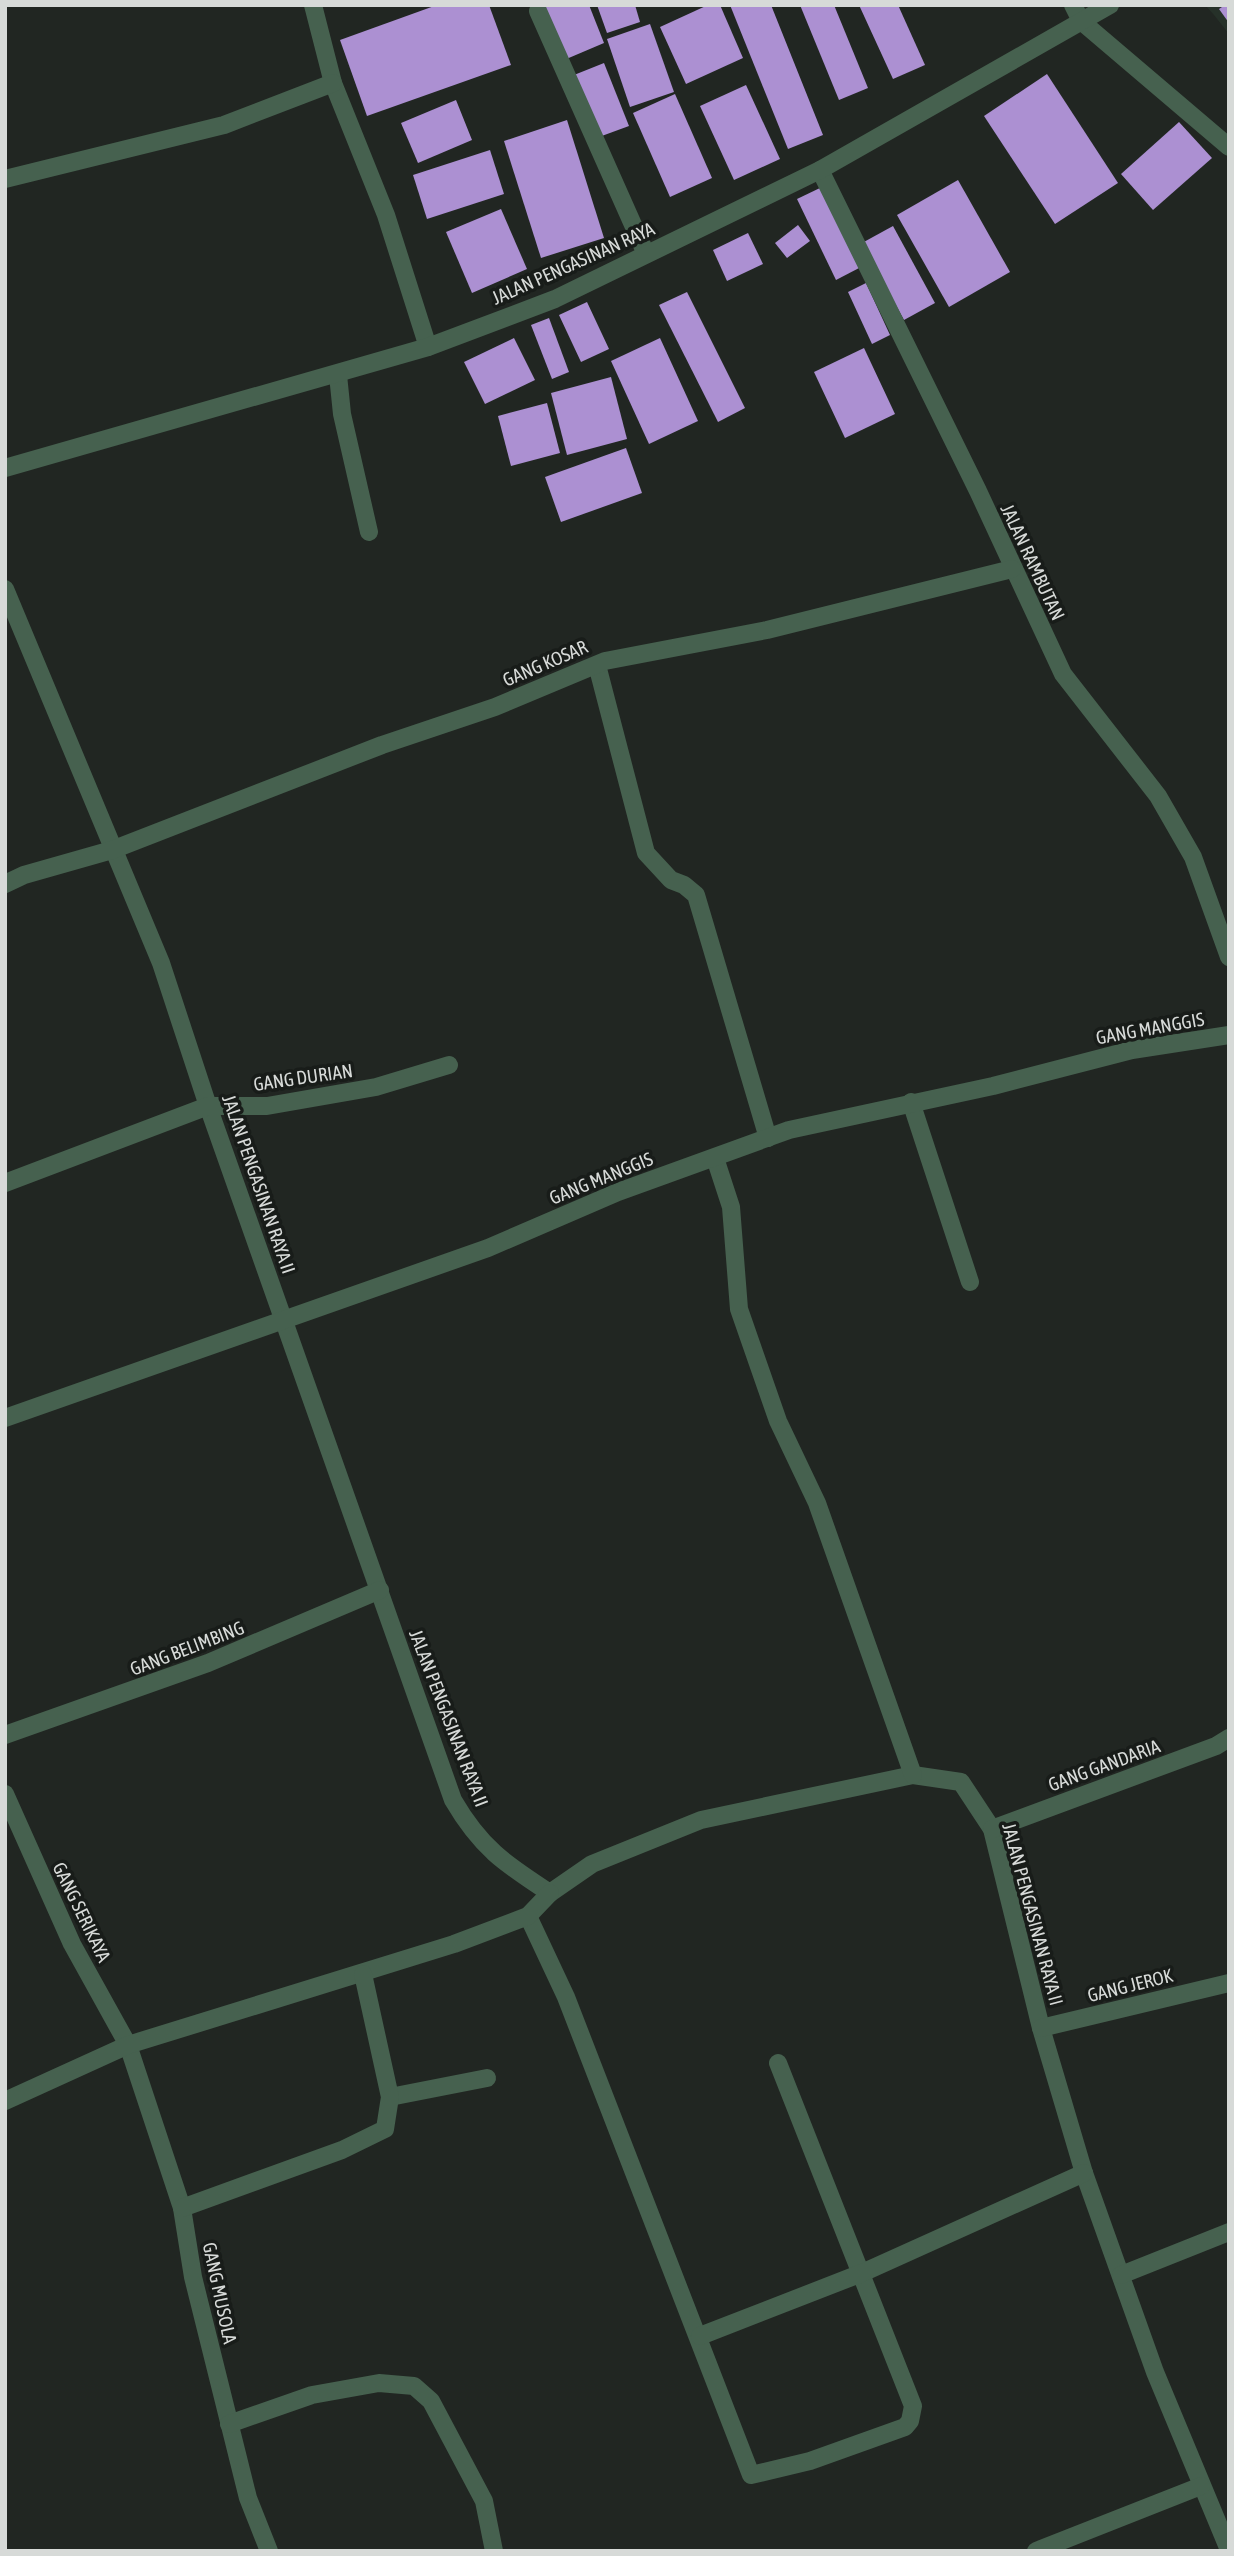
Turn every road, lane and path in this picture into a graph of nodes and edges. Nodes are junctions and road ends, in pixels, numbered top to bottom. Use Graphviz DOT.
graph roads {
  1 [pos="313,5"];
  2 [pos="1096,5"];
  3 [pos="1110,5"];
  4 [pos="538,11"];
  5 [pos="1077,13"];
  6 [pos="333,83"];
  7 [pos="1229,147"];
  8 [pos="820,170"];
  9 [pos="5,179"];
  10 [pos="646,254"];
  11 [pos="428,347"];
  12 [pos="338,375"];
  13 [pos="5,468"];
  14 [pos="369,532"];
  15 [pos="1012,569"];
  16 [pos="5,589"];
  17 [pos="597,664"];
  18 [pos="111,850"];
  19 [pos="5,884"];
  20 [pos="1229,957"];
  21 [pos="1229,1035"];
  22 [pos="449,1065"];
  23 [pos="911,1101"];
  24 [pos="208,1107"];
  25 [pos="768,1138"];
  26 [pos="715,1158"];
  27 [pos="5,1183"];
  28 [pos="970,1282"];
  29 [pos="284,1319"];
  30 [pos="5,1418"];
  31 [pos="380,1590"];
  32 [pos="5,1735"];
  33 [pos="1229,1738"];
  34 [pos="913,1775"];
  35 [pos="5,1794"];
  36 [pos="992,1829"];
  37 [pos="550,1893"];
  38 [pos="528,1916"];
  39 [pos="363,1974"];
  40 [pos="1229,1983"];
  41 [pos="1041,2028"];
  42 [pos="128,2045"];
  43 [pos="778,2063"];
  44 [pos="487,2078"];
  45 [pos="390,2097"];
  46 [pos="5,2101"];
  47 [pos="1084,2173"];
  48 [pos="182,2208"];
  49 [pos="1229,2232"];
  50 [pos="862,2273"];
  51 [pos="1121,2276"];
  52 [pos="700,2336"];
  53 [pos="229,2424"];
  54 [pos="1201,2486"];
  55 [pos="1229,2550"];
  56 [pos="269,2551"];
  57 [pos="495,2551"];
  58 [pos="1036,2551"];
  1 -- 6 [label="street"];
  2 -- 5 [label="street"];
  3 -- 5 [label="street, JALAN PENGASINAN RAYA"];
  4 -- 10 [label="street"];
  5 -- 7 [label="street"];
  5 -- 8 [label="street, JALAN PENGASINAN RAYA"];
  6 -- 9 [label="street"];
  6 -- 11 [label="street"];
  8 -- 10 [label="street, JALAN PENGASINAN RAYA"];
  8 -- 15 [label="street, JALAN RAMBUTAN"];
  10 -- 11 [label="street, JALAN PENGASINAN RAYA"];
  11 -- 12 [label="street, JALAN PENGASINAN RAYA"];
  12 -- 13 [label="street, JALAN PENGASINAN RAYA"];
  12 -- 14 [label="street"];
  15 -- 17 [label="street, GANG KOSAR"];
  15 -- 20 [label="street, JALAN RAMBUTAN"];
  16 -- 18 [label="street, JALAN PENGASINAN RAYA II"];
  17 -- 18 [label="street, GANG KOSAR"];
  17 -- 25 [label="street"];
  18 -- 19 [label="street, GANG KOSAR"];
  18 -- 24 [label="street, JALAN PENGASINAN RAYA II"];
  21 -- 23 [label="street, GANG MANGGIS"];
  22 -- 24 [label="street, GANG DURIAN"];
  23 -- 25 [label="street, GANG MANGGIS"];
  23 -- 28 [label="street"];
  24 -- 27 [label="street, GANG DURIAN"];
  24 -- 29 [label="street, JALAN PENGASINAN RAYA II"];
  25 -- 26 [label="street, GANG MANGGIS"];
  26 -- 29 [label="street, GANG MANGGIS"];
  26 -- 34 [label="street"];
  29 -- 30 [label="street, GANG MANGGIS"];
  29 -- 31 [label="street, JALAN PENGASINAN RAYA II"];
  31 -- 32 [label="street, GANG BELIMBING"];
  31 -- 37 [label="street, JALAN PENGASINAN RAYA II"];
  33 -- 36 [label="street, GANG GANDARIA"];
  34 -- 36 [label="street, JALAN PENGASINAN RAYA II"];
  34 -- 37 [label="street, JALAN PENGASINAN RAYA II"];
  35 -- 42 [label="street, GANG SERIKAYA"];
  36 -- 41 [label="street, JALAN PENGASINAN RAYA II"];
  37 -- 38 [label="street"];
  38 -- 39 [label="street"];
  38 -- 52 [label="street"];
  39 -- 42 [label="street"];
  39 -- 45 [label="street"];
  40 -- 41 [label="street, GANG JEROK"];
  41 -- 47 [label="street, JALAN PENGASINAN RAYA II"];
  42 -- 46 [label="street"];
  42 -- 48 [label="street, GANG MUSOLA"];
  43 -- 50 [label="street"];
  44 -- 45 [label="street"];
  45 -- 48 [label="street"];
  47 -- 50 [label="street"];
  47 -- 51 [label="street, JALAN PENGASINAN RAYA II"];
  48 -- 53 [label="street, GANG MUSOLA"];
  49 -- 51 [label="street"];
  50 -- 52 [label="street"];
  50 -- 52 [label="street"];
  51 -- 54 [label="street, JALAN PENGASINAN RAYA II"];
  53 -- 56 [label="street, GANG MUSOLA"];
  53 -- 57 [label="street"];
  54 -- 55 [label="street, JALAN PENGASINAN RAYA II"];
  54 -- 58 [label="street"];
}
